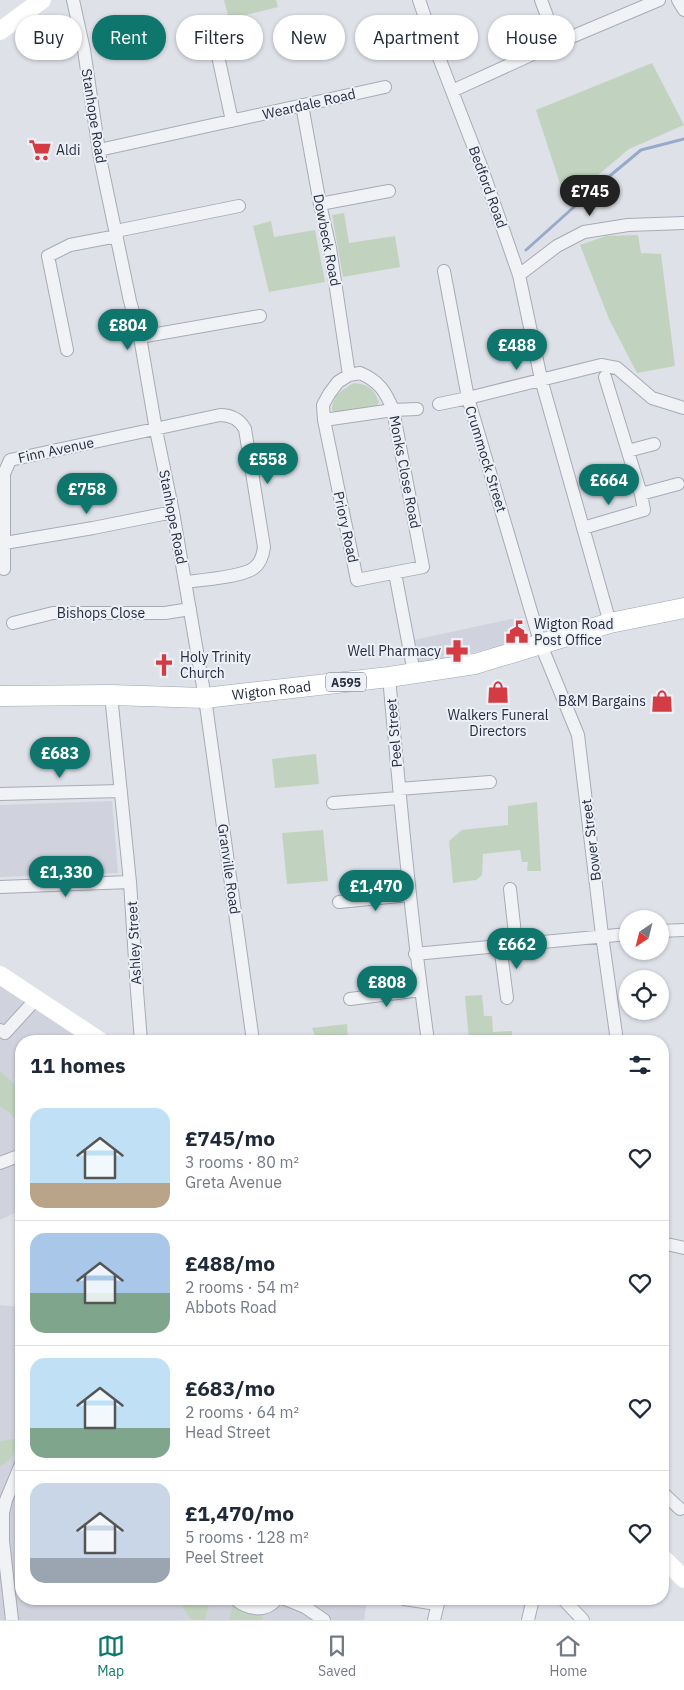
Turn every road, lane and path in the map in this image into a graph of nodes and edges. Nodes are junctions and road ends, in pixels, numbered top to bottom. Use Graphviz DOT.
graph roads {
  1 [pos="42,0"];
  2 [pos="73,0"];
  3 [pos="419,0"];
  4 [pos="541,0"];
  5 [pos="659,0"];
  6 [pos="678,0"];
  7 [pos="684,10"];
  8 [pos="547,15"];
  9 [pos="0,31"];
  10 [pos="575,35"];
  11 [pos="219,60"];
  12 [pos="520,60"];
  13 [pos="385,87"];
  14 [pos="452,91"];
  15 [pos="302,105"];
  16 [pos="232,121"];
  17 [pos="99,150"];
  18 [pos="389,191"];
  19 [pos="320,204"];
  20 [pos="239,206"];
  21 [pos="684,222"];
  22 [pos="117,234"];
  23 [pos="444,271"];
  24 [pos="519,275"];
  25 [pos="260,316"];
  26 [pos="140,337"];
  27 [pos="67,350"];
  28 [pos="349,375"];
  29 [pos="605,377"];
  30 [pos="541,379"];
  31 [pos="468,398"];
  32 [pos="439,404"];
  33 [pos="684,408"];
  34 [pos="417,409"];
  35 [pos="393,410"];
  36 [pos="324,420"];
  37 [pos="156,430"];
  38 [pos="654,444"];
  39 [pos="628,450"];
  40 [pos="678,484"];
  41 [pos="641,494"];
  42 [pos="173,512"];
  43 [pos="583,528"];
  44 [pos="5,543"];
  45 [pos="4,569"];
  46 [pos="395,573"];
  47 [pos="185,582"];
  48 [pos="684,608"];
  49 [pos="190,609"];
  50 [pos="13,622"];
  51 [pos="610,623"];
  52 [pos="541,645"];
  53 [pos="414,673"];
  54 [pos="389,677"];
  55 [pos="111,695"];
  56 [pos="0,696"];
  57 [pos="205,698"];
  58 [pos="490,782"];
  59 [pos="121,791"];
  60 [pos="0,794"];
  61 [pos="399,794"];
  62 [pos="333,803"];
  63 [pos="130,882"];
  64 [pos="0,888"];
  65 [pos="510,889"];
  66 [pos="409,895"];
  67 [pos="339,902"];
  68 [pos="684,930"];
  69 [pos="669,931"];
  70 [pos="619,934"];
  71 [pos="602,935"];
  72 [pos="516,943"];
  73 [pos="500,945"];
  74 [pos="415,954"];
  75 [pos="0,975"];
  76 [pos="421,990"];
  77 [pos="37,998"];
  78 [pos="507,998"];
  79 [pos="350,999"];
  80 [pos="0,1030"];
  81 [pos="91,1035"];
  82 [pos="140,1035"];
  83 [pos="252,1035"];
  84 [pos="427,1035"];
  85 [pos="616,1035"];
  86 [pos="15,1157"];
  87 [pos="0,1163"];
  88 [pos="669,1245"];
  89 [pos="684,1248"];
  90 [pos="15,1478"];
  91 [pos="669,1499"];
  92 [pos="680,1509"];
  93 [pos="669,1564"];
  94 [pos="684,1579"];
  95 [pos="244,1605"];
  96 [pos="270,1605"];
  97 [pos="300,1605"];
  98 [pos="437,1605"];
  99 [pos="532,1605"];
  100 [pos="569,1605"];
  101 [pos="12,1620"];
  102 [pos="324,1620"];
  103 [pos="434,1620"];
  104 [pos="528,1620"];
  105 [pos="583,1620"];
  1 -- 9 [label="main road"];
  2 -- 17 [label="street, Stanhope Road"];
  3 -- 14 [label="street, Bedford Road"];
  4 -- 8 [label="street"];
  5 -- 10 [label="street"];
  6 -- 7 [label="street"];
  11 -- 16 [label="street"];
  12 -- 14 [label="street"];
  13 -- 15 [label="street, Weardale Road"];
  14 -- 24 [label="street, Bedford Road"];
  15 -- 16 [label="street, Weardale Road"];
  15 -- 19 [label="street, Dowbeck Road"];
  16 -- 17 [label="street, Weardale Road"];
  17 -- 22 [label="street, Stanhope Road"];
  18 -- 19 [label="street"];
  19 -- 28 [label="street, Dowbeck Road"];
  20 -- 22 [label="street"];
  21 -- 24 [label="street"];
  22 -- 26 [label="street, Stanhope Road"];
  22 -- 27 [label="street"];
  23 -- 31 [label="street, Crummock Street"];
  24 -- 30 [label="street, Bedford Road"];
  25 -- 26 [label="street"];
  26 -- 37 [label="street, Stanhope Road"];
  28 -- 35 [label="street, Monks Close Road"];
  28 -- 36 [label="street, Priory Road"];
  29 -- 39 [label="street"];
  30 -- 31 [label="street"];
  30 -- 33 [label="street"];
  30 -- 43 [label="street, Bedford Road"];
  31 -- 32 [label="street"];
  31 -- 52 [label="street, Crummock Street"];
  34 -- 35 [label="street"];
  35 -- 36 [label="street"];
  35 -- 46 [label="street, Monks Close Road"];
  36 -- 46 [label="street, Priory Road"];
  37 -- 42 [label="street, Stanhope Road"];
  37 -- 44 [label="street, Finn Avenue"];
  37 -- 47 [label="street"];
  38 -- 39 [label="street"];
  39 -- 41 [label="street"];
  40 -- 41 [label="street"];
  41 -- 43 [label="street"];
  42 -- 44 [label="street"];
  42 -- 47 [label="street, Stanhope Road"];
  43 -- 51 [label="street, Bedford Road"];
  44 -- 45 [label="street, Finn Avenue"];
  46 -- 53 [label="street"];
  47 -- 49 [label="street, Stanhope Road"];
  48 -- 51 [label="main road, Wigton Road / A595"];
  49 -- 50 [label="street, Bishops Close"];
  49 -- 57 [label="street, Stanhope Road"];
  51 -- 52 [label="main road, Wigton Road / A595"];
  52 -- 53 [label="main road, Wigton Road / A595"];
  52 -- 71 [label="street, Bower Street"];
  53 -- 54 [label="main road, Wigton Road / A595"];
  54 -- 57 [label="main road, Wigton Road / A595"];
  54 -- 61 [label="street, Peel Street"];
  55 -- 56 [label="main road, Wigton Road / A595"];
  55 -- 57 [label="main road, Wigton Road / A595"];
  55 -- 59 [label="street, Ashley Street"];
  57 -- 83 [label="street, Granville Road"];
  58 -- 61 [label="street"];
  59 -- 60 [label="street"];
  59 -- 63 [label="street, Ashley Street"];
  61 -- 62 [label="street"];
  61 -- 66 [label="street, Peel Street"];
  63 -- 64 [label="street"];
  63 -- 82 [label="street, Ashley Street"];
  65 -- 72 [label="street"];
  66 -- 67 [label="street"];
  66 -- 74 [label="street, Peel Street"];
  68 -- 69 [label="street"];
  70 -- 71 [label="street"];
  71 -- 72 [label="street"];
  71 -- 85 [label="street, Bower Street"];
  72 -- 73 [label="street"];
  73 -- 74 [label="street"];
  73 -- 78 [label="street"];
  74 -- 76 [label="street, Peel Street"];
  75 -- 77 [label="main road"];
  76 -- 79 [label="street"];
  76 -- 84 [label="street, Peel Street"];
  77 -- 80 [label="street"];
  77 -- 81 [label="main road"];
  86 -- 87 [label="street"];
  88 -- 89 [label="street"];
  90 -- 101 [label="street"];
  91 -- 92 [label="street"];
  93 -- 94 [label="main road"];
  95 -- 96 [label="street"];
  97 -- 102 [label="street"];
  98 -- 103 [label="street"];
  99 -- 104 [label="street"];
  100 -- 105 [label="street"];
}
